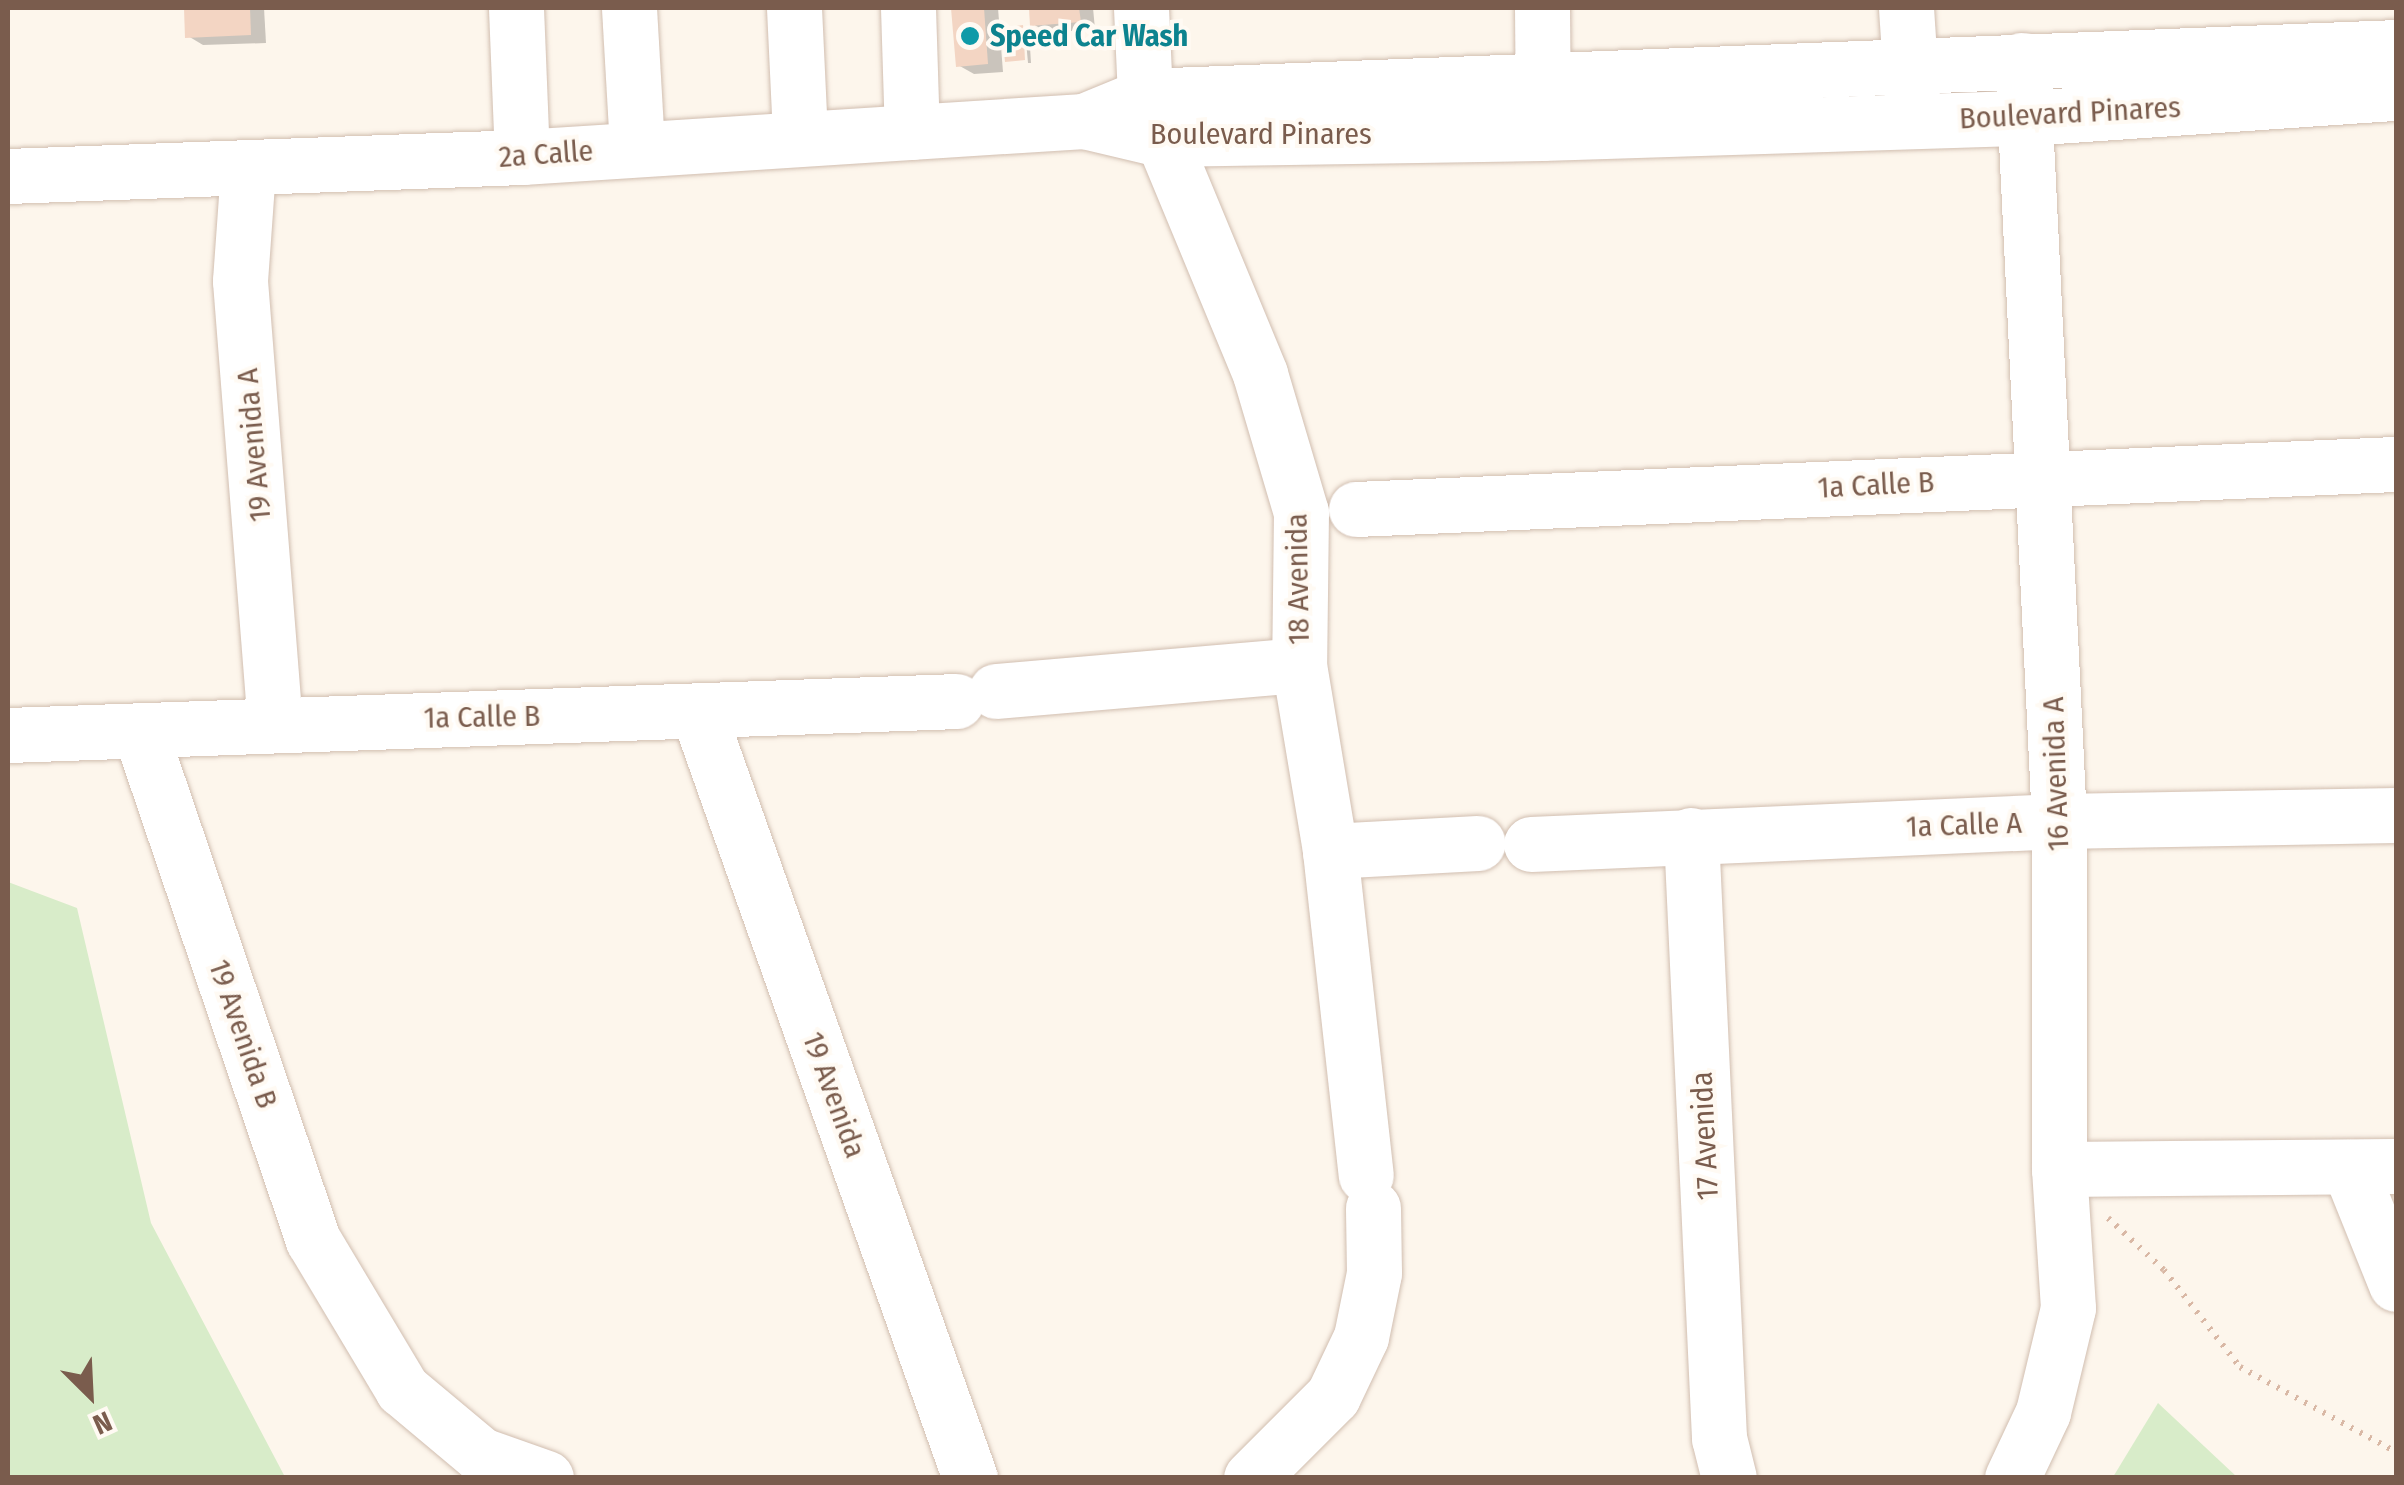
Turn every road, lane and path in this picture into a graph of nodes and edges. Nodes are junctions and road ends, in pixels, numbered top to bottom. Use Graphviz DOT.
graph roads {
  1 [pos="516,8"];
  2 [pos="629,8"];
  3 [pos="794,8"];
  4 [pos="908,8"];
  5 [pos="1141,8"];
  6 [pos="1542,8"];
  7 [pos="1906,8"];
  8 [pos="2268,29"];
  9 [pos="2396,46"];
  10 [pos="2022,60"];
  11 [pos="1909,66"];
  12 [pos="2396,93"];
  13 [pos="1544,108"];
  14 [pos="1153,118"];
  15 [pos="2026,118"];
  16 [pos="1914,121"];
  17 [pos="1084,122"];
  18 [pos="912,132"];
  19 [pos="800,136"];
  20 [pos="8,146"];
  21 [pos="637,148"];
  22 [pos="522,157"];
  23 [pos="248,169"];
  24 [pos="8,176"];
  25 [pos="2396,464"];
  26 [pos="2044,477"];
  27 [pos="1356,510"];
  28 [pos="1300,666"];
  29 [pos="698,712"];
  30 [pos="276,721"];
  31 [pos="140,731"];
  32 [pos="8,735"];
  33 [pos="2396,815"];
  34 [pos="2058,821"];
  35 [pos="1691,835"];
  36 [pos="1478,843"];
  37 [pos="1532,844"];
  38 [pos="1330,851"];
  39 [pos="2373,1166"];
  40 [pos="2059,1170"];
  41 [pos="2396,1284"];
  42 [pos="2396,1452"];
  43 [pos="1724,1458"];
  44 [pos="546,1478"];
  45 [pos="970,1478"];
  46 [pos="1250,1478"];
  47 [pos="2012,1478"];
  1 -- 22 [label="street"];
  2 -- 21 [label="street"];
  3 -- 19 [label="street"];
  4 -- 18 [label="street"];
  5 -- 14 [label="street, 18 Avenida"];
  6 -- 13 [label="street"];
  7 -- 11 [label="street"];
  8 -- 9 [label="street, Boulevard Pinares"];
  8 -- 10 [label="street, Boulevard Pinares"];
  10 -- 11 [label="street, Boulevard Pinares"];
  10 -- 15 [label="street, 16 Avenida A"];
  11 -- 13 [label="street, Boulevard Pinares"];
  11 -- 16 [label="street"];
  12 -- 15 [label="street, Boulevard Pinares"];
  13 -- 14 [label="street, Boulevard Pinares"];
  13 -- 16 [label="street, Boulevard Pinares"];
  14 -- 17 [label="street, Boulevard Pinares"];
  14 -- 28 [label="street, 18 Avenida"];
  15 -- 16 [label="street, Boulevard Pinares"];
  15 -- 26 [label="street, 16 Avenida A"];
  17 -- 18 [label="street, 2a Calle"];
  18 -- 19 [label="street, 2a Calle"];
  19 -- 21 [label="street, 2a Calle"];
  20 -- 24 [label="street"];
  21 -- 22 [label="street, 2a Calle"];
  22 -- 23 [label="street, 2a Calle"];
  23 -- 24 [label="street, 2a Calle"];
  23 -- 30 [label="street, 19 Avenida A"];
  25 -- 26 [label="street, 1a Calle B"];
  26 -- 27 [label="street, 1a Calle B"];
  26 -- 34 [label="street, 16 Avenida A"];
  28 -- 29 [label="street, 1a Calle B"];
  28 -- 38 [label="street, 18 Avenida"];
  29 -- 30 [label="street, 1a Calle B"];
  29 -- 45 [label="street, 19 Avenida"];
  30 -- 31 [label="street, 1a Calle B"];
  31 -- 32 [label="street, 1a Calle B"];
  31 -- 44 [label="street, 19 Avenida B"];
  33 -- 34 [label="street, 1a Calle A"];
  34 -- 35 [label="street, 1a Calle A"];
  34 -- 40 [label="street, 16 Avenida A"];
  35 -- 37 [label="street, 1a Calle A"];
  35 -- 43 [label="street, 17 Avenida"];
  36 -- 38 [label="street"];
  38 -- 46 [label="street, 18 Avenida"];
  39 -- 40 [label="street"];
  39 -- 41 [label="street"];
  40 -- 42 [label="path"];
  40 -- 47 [label="street, 16 Avenida A"];
}
